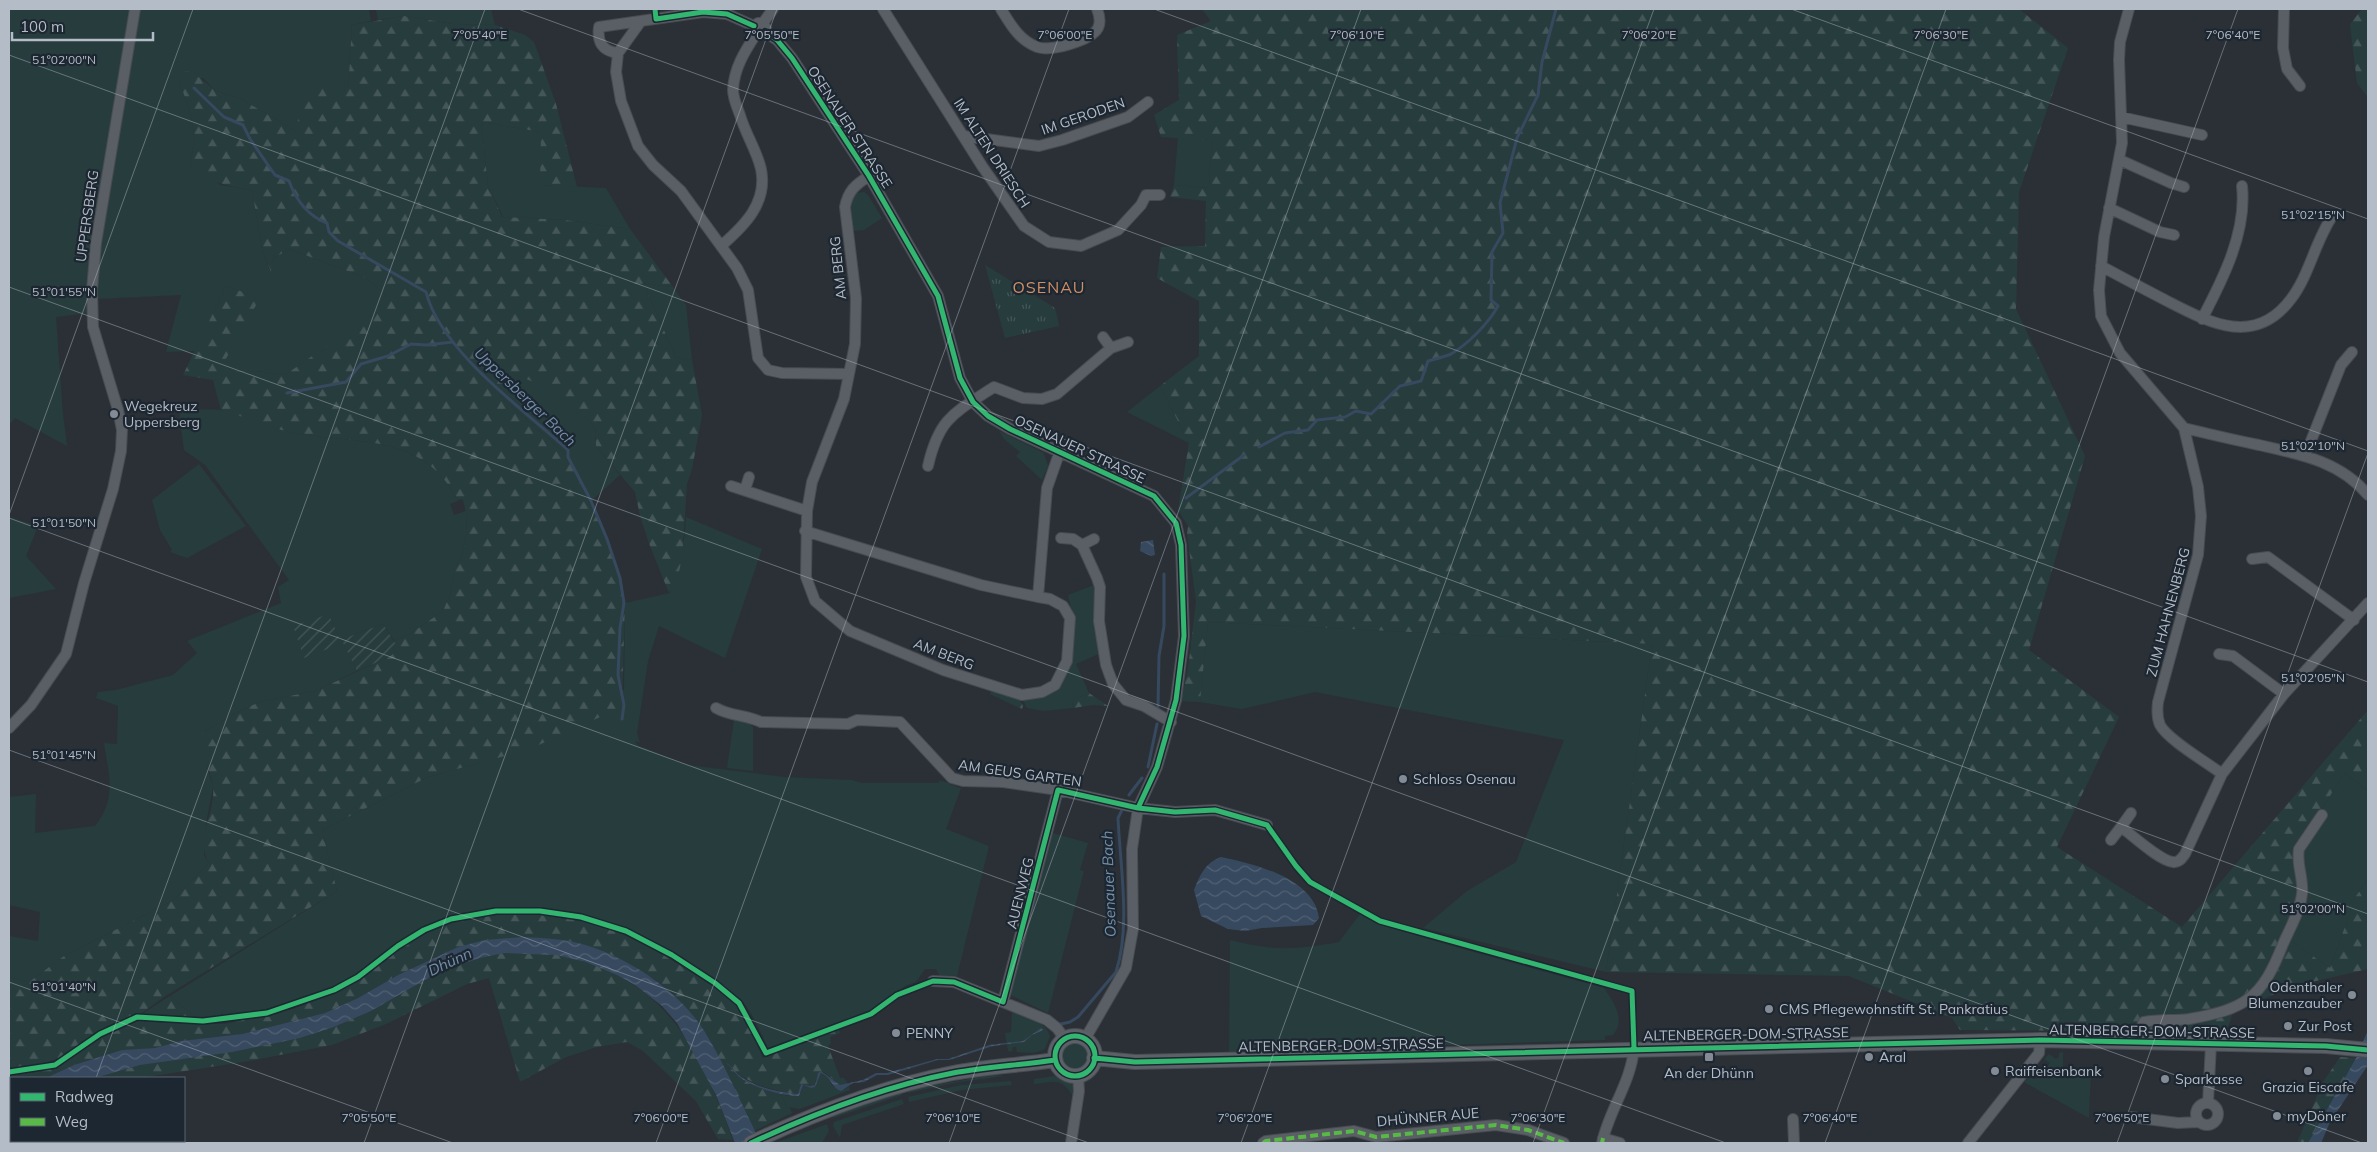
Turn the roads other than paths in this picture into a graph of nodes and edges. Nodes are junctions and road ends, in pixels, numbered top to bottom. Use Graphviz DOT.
graph roads {
  1 [pos="135,9"];
  2 [pos="773,9"];
  3 [pos="883,9"];
  4 [pos="1001,9"];
  5 [pos="1097,9"];
  6 [pos="2128,9"];
  7 [pos="2284,9"];
  8 [pos="641,21"];
  9 [pos="760,29"];
  10 [pos="618,53"];
  11 [pos="2300,86"];
  12 [pos="1148,102"];
  13 [pos="2121,117"];
  14 [pos="2202,135"];
  15 [pos="964,136"];
  16 [pos="2120,160"];
  17 [pos="869,176"];
  18 [pos="2242,186"];
  19 [pos="2184,187"];
  20 [pos="1160,195"];
  21 [pos="2109,208"];
  22 [pos="2334,214"];
  23 [pos="2174,235"];
  24 [pos="721,246"];
  25 [pos="2101,266"];
  26 [pos="2202,319"];
  27 [pos="1103,337"];
  28 [pos="1128,342"];
  29 [pos="1111,348"];
  30 [pos="2352,352"];
  31 [pos="848,374"];
  32 [pos="973,402"];
  33 [pos="2184,428"];
  34 [pos="1060,451"];
  35 [pos="2305,456"];
  36 [pos="928,466"];
  37 [pos="749,477"];
  38 [pos="731,486"];
  39 [pos="2366,488"];
  40 [pos="745,490"];
  41 [pos="807,511"];
  42 [pos="805,531"];
  43 [pos="1061,538"];
  44 [pos="1094,539"];
  45 [pos="1082,545"];
  46 [pos="2252,559"];
  47 [pos="1038,597"];
  48 [pos="2368,603"];
  49 [pos="2354,620"];
  50 [pos="2219,654"];
  51 [pos="2284,694"];
  52 [pos="716,708"];
  53 [pos="1171,722"];
  54 [pos="9,728"];
  55 [pos="2222,774"];
  56 [pos="1058,790"];
  57 [pos="1138,808"];
  58 [pos="2131,813"];
  59 [pos="2322,815"];
  60 [pos="1267,825"];
  61 [pos="2121,827"];
  62 [pos="2111,840"];
  63 [pos="933,981"];
  64 [pos="1003,1002"];
  65 [pos="1064,1038"];
  66 [pos="1085,1039"];
  67 [pos="2040,1040"];
  68 [pos="2139,1041"];
  69 [pos="2210,1044"];
  70 [pos="1634,1048"];
  71 [pos="2368,1050"];
  72 [pos="1094,1058"];
  73 [pos="1055,1060"];
  74 [pos="1078,1075"];
  75 [pos="2208,1103"];
  76 [pos="2130,1117"];
  77 [pos="1793,1119"];
  78 [pos="2198,1122"];
  79 [pos="1603,1141"];
  80 [pos="751,1143"];
  81 [pos="1072,1143"];
  82 [pos="1263,1143"];
  83 [pos="1564,1143"];
  84 [pos="1620,1143"];
  85 [pos="1794,1143"];
  86 [pos="1968,1143"];
  1 -- 54 [label="street, UPPERSBERG"];
  2 -- 9 [label="street"];
  3 -- 15 [label="street, IM ALTEN DRIESCH"];
  4 -- 5 [label="street"];
  6 -- 13 [label="street, ZUM HAHNENBERG"];
  7 -- 11 [label="street"];
  8 -- 9 [label="street, OSENAUER STRASSE"];
  8 -- 10 [label="street"];
  8 -- 10 [label="street, OSENAUER STRASSE"];
  9 -- 17 [label="street, OSENAUER STRASSE"];
  9 -- 24 [label="street"];
  10 -- 24 [label="street"];
  12 -- 15 [label="street, IM GERODEN"];
  13 -- 14 [label="street"];
  13 -- 16 [label="street, ZUM HAHNENBERG"];
  15 -- 20 [label="street, IM ALTEN DRIESCH"];
  16 -- 19 [label="street"];
  16 -- 21 [label="street, ZUM HAHNENBERG"];
  17 -- 31 [label="street, AM BERG"];
  17 -- 32 [label="street, OSENAUER STRASSE"];
  18 -- 26 [label="street"];
  21 -- 23 [label="street"];
  21 -- 25 [label="street, ZUM HAHNENBERG"];
  22 -- 26 [label="street"];
  24 -- 31 [label="street"];
  25 -- 26 [label="street"];
  25 -- 33 [label="street, ZUM HAHNENBERG"];
  27 -- 29 [label="street"];
  28 -- 29 [label="street"];
  29 -- 32 [label="street"];
  30 -- 35 [label="street"];
  31 -- 41 [label="street, AM BERG"];
  32 -- 34 [label="street, OSENAUER STRASSE"];
  32 -- 36 [label="street"];
  33 -- 35 [label="street"];
  33 -- 55 [label="street, ZUM HAHNENBERG"];
  34 -- 47 [label="street"];
  34 -- 53 [label="street, OSENAUER STRASSE"];
  35 -- 39 [label="street"];
  37 -- 40 [label="street"];
  38 -- 40 [label="street"];
  40 -- 41 [label="street"];
  41 -- 42 [label="street, AM BERG"];
  42 -- 47 [label="street, AM BERG"];
  42 -- 47 [label="street, AM BERG"];
  43 -- 45 [label="street"];
  44 -- 45 [label="street"];
  45 -- 53 [label="street"];
  46 -- 49 [label="street"];
  48 -- 49 [label="street"];
  49 -- 51 [label="street"];
  50 -- 51 [label="street"];
  51 -- 55 [label="street"];
  52 -- 56 [label="street, AM GEUS GARTEN"];
  53 -- 57 [label="street, OSENAUER STRASSE"];
  55 -- 61 [label="street"];
  56 -- 57 [label="street, AM GEUS GARTEN"];
  56 -- 64 [label="street, AUENWEG"];
  57 -- 60 [label="street"];
  57 -- 66 [label="street, OSENAUER STRASSE"];
  58 -- 61 [label="street"];
  59 -- 68 [label="street"];
  61 -- 62 [label="street"];
  63 -- 64 [label="street"];
  64 -- 65 [label="street"];
  65 -- 66 [label="main road"];
  65 -- 73 [label="main road"];
  66 -- 72 [label="main road"];
  67 -- 68 [label="main road, ALTENBERGER-DOM-STRASSE"];
  67 -- 70 [label="main road, ALTENBERGER-DOM-STRASSE"];
  67 -- 86 [label="street"];
  68 -- 69 [label="main road, ALTENBERGER-DOM-STRASSE"];
  69 -- 71 [label="main road, ALTENBERGER-DOM-STRASSE"];
  69 -- 75 [label="street"];
  70 -- 72 [label="main road, ALTENBERGER-DOM-STRASSE"];
  70 -- 79 [label="street"];
  72 -- 74 [label="main road"];
  73 -- 74 [label="main road"];
  73 -- 80 [label="main road"];
  74 -- 81 [label="street"];
  75 -- 78 [label="street"];
  75 -- 78 [label="street"];
  76 -- 78 [label="street"];
  77 -- 85 [label="street"];
  79 -- 84 [label="street"];
  82 -- 83 [label="street, DHÜNNER AUE"];
}
